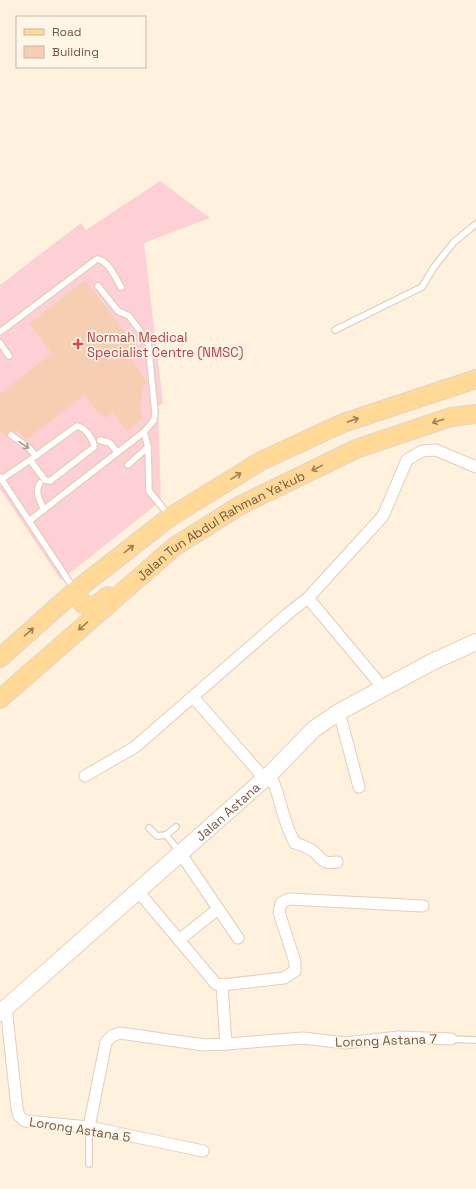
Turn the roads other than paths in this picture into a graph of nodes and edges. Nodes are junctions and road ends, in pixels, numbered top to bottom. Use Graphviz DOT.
graph roads {
  1 [pos="476,224"];
  2 [pos="98,286"];
  3 [pos="121,287"];
  4 [pos="335,330"];
  5 [pos="0,332"];
  6 [pos="0,343"];
  7 [pos="9,356"];
  8 [pos="476,379"];
  9 [pos="476,414"];
  10 [pos="144,432"];
  11 [pos="11,435"];
  12 [pos="100,440"];
  13 [pos="148,447"];
  14 [pos="117,452"];
  15 [pos="36,456"];
  16 [pos="30,460"];
  17 [pos="128,465"];
  18 [pos="476,467"];
  19 [pos="1,478"];
  20 [pos="40,483"];
  21 [pos="44,510"];
  22 [pos="170,517"];
  23 [pos="29,520"];
  24 [pos="174,547"];
  25 [pos="75,591"];
  26 [pos="308,598"];
  27 [pos="476,642"];
  28 [pos="0,658"];
  29 [pos="384,689"];
  30 [pos="193,697"];
  31 [pos="0,699"];
  32 [pos="339,712"];
  33 [pos="85,776"];
  34 [pos="267,776"];
  35 [pos="359,787"];
  36 [pos="149,828"];
  37 [pos="176,828"];
  38 [pos="166,835"];
  39 [pos="181,854"];
  40 [pos="337,862"];
  41 [pos="137,890"];
  42 [pos="422,906"];
  43 [pos="218,909"];
  44 [pos="238,938"];
  45 [pos="179,940"];
  46 [pos="222,985"];
  47 [pos="3,1010"];
  48 [pos="451,1039"];
  49 [pos="476,1040"];
  50 [pos="226,1044"];
  51 [pos="88,1127"];
  52 [pos="203,1151"];
  53 [pos="88,1164"];
  1 -- 4 [label="lane"];
  2 -- 10 [label="lane"];
  3 -- 5 [label="lane"];
  6 -- 7 [label="lane"];
  22 -- 8 [label="main road, one-way"];
  9 -- 24 [label="main road, Jalan Tun Abdul Rahman Ya'kub, one-way"];
  10 -- 13 [label="lane"];
  10 -- 14 [label="lane"];
  11 -- 15 [label="lane, one-way"];
  12 -- 14 [label="lane"];
  13 -- 17 [label="lane"];
  13 -- 22 [label="lane"];
  14 -- 21 [label="lane"];
  15 -- 16 [label="lane"];
  15 -- 16 [label="lane"];
  16 -- 19 [label="lane"];
  18 -- 26 [label="street"];
  19 -- 23 [label="lane"];
  20 -- 21 [label="lane"];
  21 -- 23 [label="lane"];
  25 -- 22 [label="main road, one-way"];
  23 -- 25 [label="lane"];
  24 -- 25 [label="main road"];
  24 -- 31 [label="main road, Jalan Tun Abdul Rahman Ya'kub, one-way"];
  28 -- 25 [label="main road, one-way"];
  26 -- 29 [label="street"];
  26 -- 30 [label="street"];
  27 -- 29 [label="main road, Jalan Astana"];
  29 -- 32 [label="main road, Jalan Astana"];
  30 -- 33 [label="street"];
  30 -- 34 [label="street"];
  32 -- 34 [label="main road, Jalan Astana"];
  32 -- 35 [label="street"];
  34 -- 39 [label="main road, Jalan Astana"];
  34 -- 40 [label="street"];
  36 -- 38 [label="lane"];
  37 -- 38 [label="lane"];
  38 -- 39 [label="lane"];
  39 -- 41 [label="main road, Jalan Astana"];
  39 -- 43 [label="street"];
  41 -- 45 [label="street"];
  41 -- 47 [label="main road, Jalan Astana"];
  42 -- 46 [label="street"];
  43 -- 44 [label="street"];
  43 -- 45 [label="street"];
  45 -- 46 [label="street"];
  46 -- 50 [label="street"];
  47 -- 51 [label="street, Lorong Astana 5"];
  48 -- 49 [label="lane"];
  48 -- 50 [label="street, Lorong Astana 7"];
  50 -- 51 [label="street, Lorong Astana 7"];
  51 -- 52 [label="street, Lorong Astana 5"];
  51 -- 53 [label="lane"];
}
